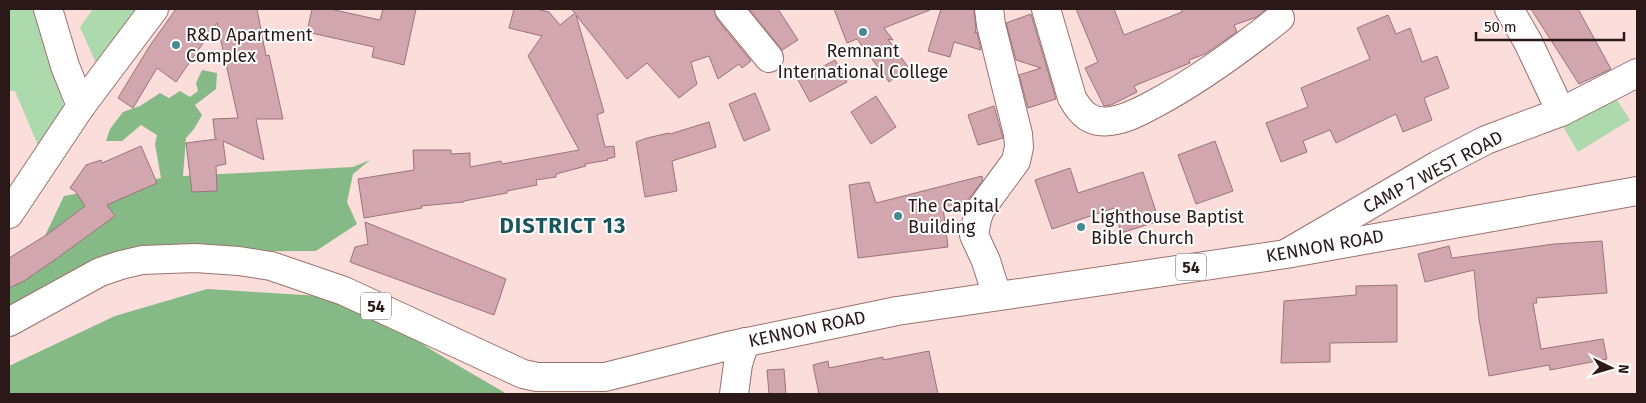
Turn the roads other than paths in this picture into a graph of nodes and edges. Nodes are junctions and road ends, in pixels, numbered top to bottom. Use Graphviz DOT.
graph roads {
  1 [pos="48,9"];
  2 [pos="154,9"];
  3 [pos="729,9"];
  4 [pos="989,9"];
  5 [pos="1046,9"];
  6 [pos="1509,9"];
  7 [pos="1280,18"];
  8 [pos="769,58"];
  9 [pos="1637,73"];
  10 [pos="81,106"];
  11 [pos="1561,112"];
  12 [pos="1637,191"];
  13 [pos="9,214"];
  14 [pos="1286,254"];
  15 [pos="997,296"];
  16 [pos="9,322"];
  17 [pos="737,351"];
  18 [pos="734,394"];
  1 -- 10 [label="main road"];
  2 -- 10 [label="main road"];
  3 -- 8 [label="main road"];
  4 -- 15 [label="main road"];
  5 -- 7 [label="main road"];
  6 -- 11 [label="main road"];
  9 -- 11 [label="main road, CAMP 7 WEST ROAD"];
  10 -- 13 [label="main road"];
  11 -- 14 [label="main road, CAMP 7 WEST ROAD"];
  12 -- 14 [label="main road, KENNON ROAD / 54"];
  14 -- 15 [label="main road, KENNON ROAD / 54"];
  15 -- 17 [label="main road, KENNON ROAD / 54"];
  16 -- 17 [label="main road, KENNON ROAD / 54"];
  17 -- 18 [label="main road"];
}
